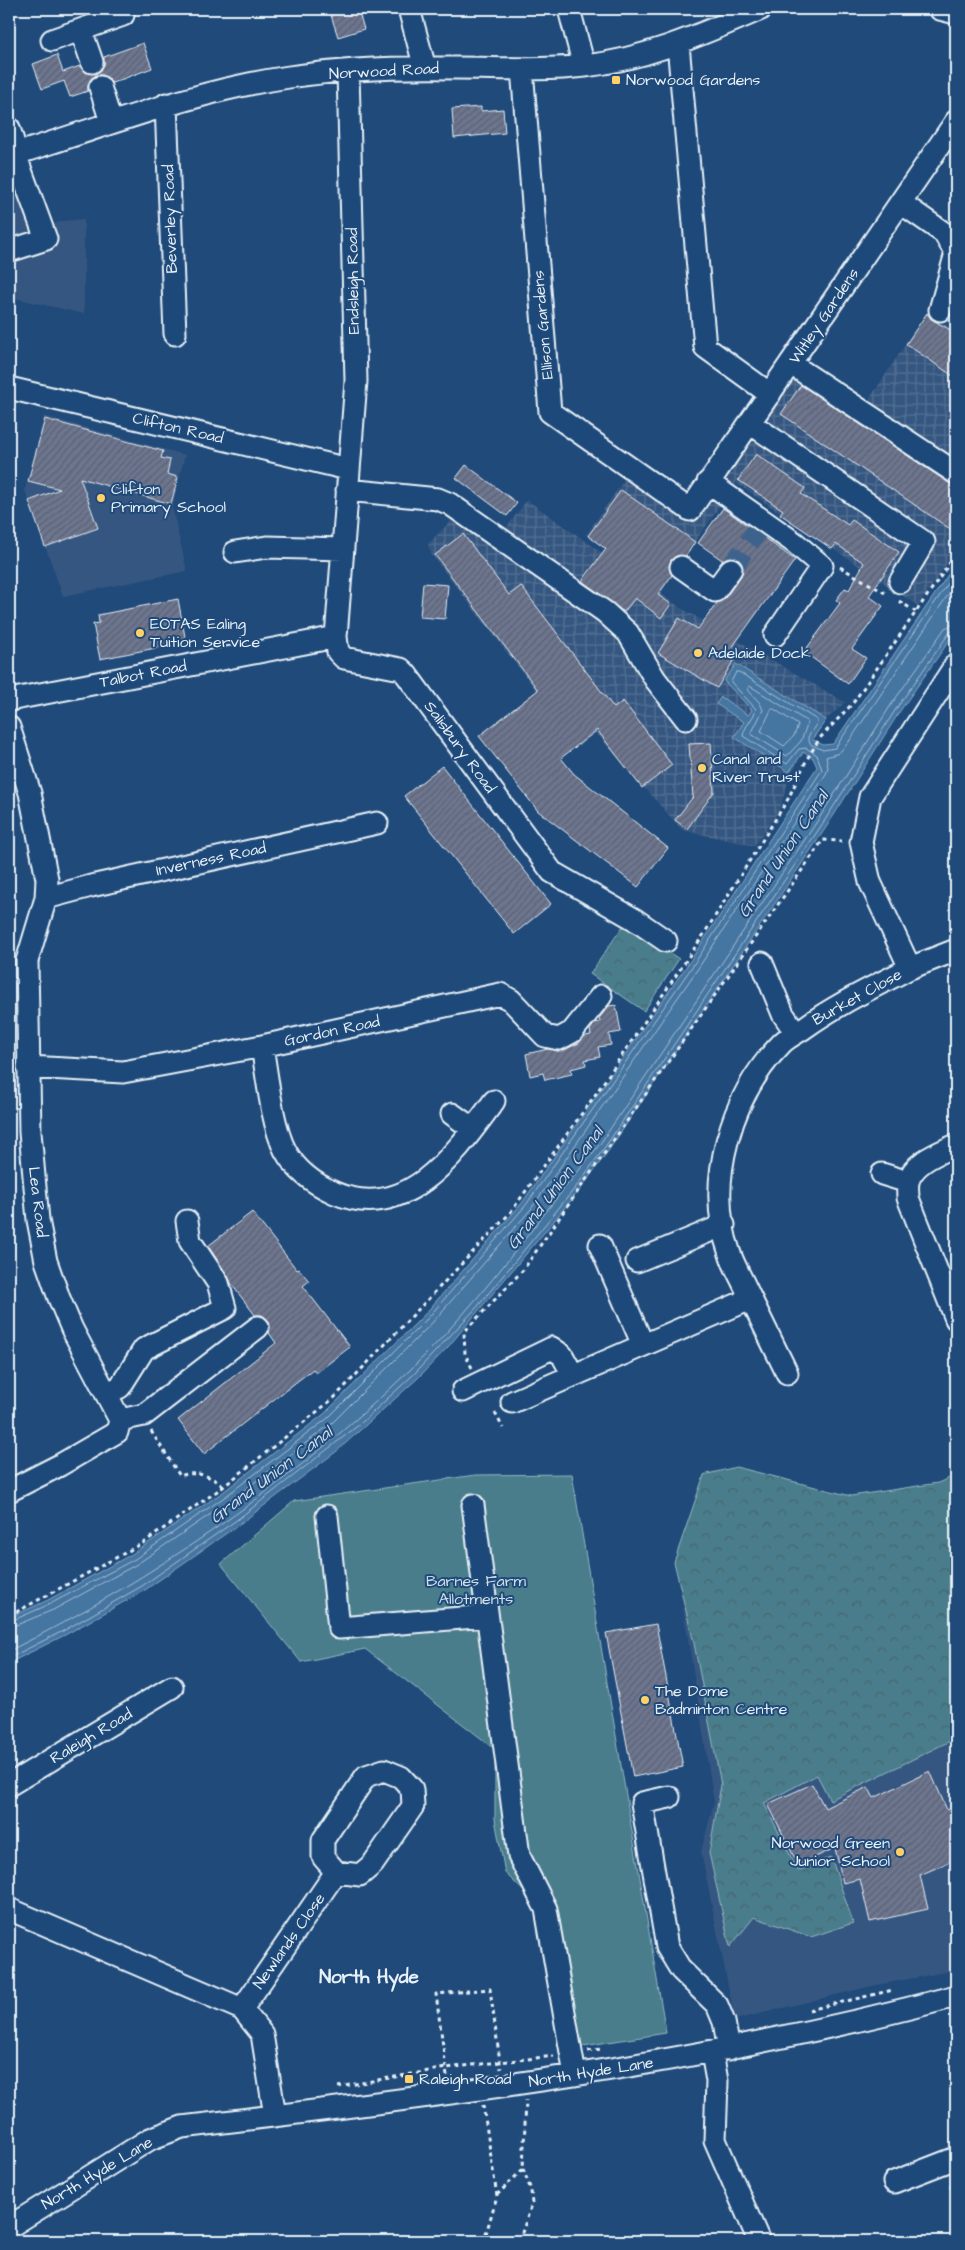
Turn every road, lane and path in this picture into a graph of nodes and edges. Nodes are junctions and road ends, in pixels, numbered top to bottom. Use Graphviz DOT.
graph roads {
  1 [pos="409,9"];
  2 [pos="569,9"];
  3 [pos="761,9"];
  4 [pos="940,9"];
  5 [pos="956,12"];
  6 [pos="123,16"];
  7 [pos="81,30"];
  8 [pos="52,40"];
  9 [pos="678,44"];
  10 [pos="92,62"];
  11 [pos="584,66"];
  12 [pos="425,68"];
  13 [pos="522,69"];
  14 [pos="348,72"];
  15 [pos="100,87"];
  16 [pos="166,104"];
  17 [pos="956,121"];
  18 [pos="111,122"];
  19 [pos="9,128"];
  20 [pos="14,155"];
  21 [pos="901,203"];
  22 [pos="9,251"];
  23 [pos="940,310"];
  24 [pos="175,334"];
  25 [pos="791,364"];
  26 [pos="9,388"];
  27 [pos="770,394"];
  28 [pos="750,423"];
  29 [pos="348,469"];
  30 [pos="956,472"];
  31 [pos="708,482"];
  32 [pos="346,500"];
  33 [pos="690,510"];
  34 [pos="343,549"];
  35 [pos="235,552"];
  36 [pos="956,554"];
  37 [pos="822,566"];
  38 [pos="681,567"];
  39 [pos="731,569"];
  40 [pos="900,582"];
  41 [pos="916,612"];
  42 [pos="775,635"];
  43 [pos="336,637"];
  44 [pos="344,658"];
  45 [pos="956,664"];
  46 [pos="9,700"];
  47 [pos="686,719"];
  48 [pos="9,728"];
  49 [pos="377,823"];
  50 [pos="860,842"];
  51 [pos="46,898"];
  52 [pos="666,941"];
  53 [pos="956,950"];
  54 [pos="18,962"];
  55 [pos="762,963"];
  56 [pos="910,968"];
  57 [pos="601,996"];
  58 [pos="796,1033"];
  59 [pos="262,1046"];
  60 [pos="28,1067"];
  61 [pos="494,1101"];
  62 [pos="452,1114"];
  63 [pos="473,1129"];
  64 [pos="956,1145"];
  65 [pos="882,1174"];
  66 [pos="908,1182"];
  67 [pos="187,1221"];
  68 [pos="724,1225"];
  69 [pos="600,1245"];
  70 [pos="637,1261"];
  71 [pos="749,1295"];
  72 [pos="956,1319"];
  73 [pos="258,1326"];
  74 [pos="643,1345"];
  75 [pos="788,1373"];
  76 [pos="568,1378"];
  77 [pos="471,1387"];
  78 [pos="106,1394"];
  79 [pos="512,1402"];
  80 [pos="120,1423"];
  81 [pos="503,1428"];
  82 [pos="223,1487"];
  83 [pos="9,1491"];
  84 [pos="473,1504"];
  85 [pos="327,1516"];
  86 [pos="9,1616"];
  87 [pos="487,1616"];
  88 [pos="172,1687"];
  89 [pos="9,1786"];
  90 [pos="669,1797"];
  91 [pos="336,1872"];
  92 [pos="9,1909"];
  93 [pos="900,1988"];
  94 [pos="956,1996"];
  95 [pos="242,2009"];
  96 [pos="807,2010"];
  97 [pos="720,2051"];
  98 [pos="557,2055"];
  99 [pos="500,2061"];
  100 [pos="446,2068"];
  101 [pos="575,2075"];
  102 [pos="526,2082"];
  103 [pos="503,2085"];
  104 [pos="330,2088"];
  105 [pos="481,2088"];
  106 [pos="450,2092"];
  107 [pos="275,2116"];
  108 [pos="956,2158"];
  109 [pos="523,2169"];
  110 [pos="894,2182"];
  111 [pos="956,2182"];
  112 [pos="497,2196"];
  113 [pos="956,2198"];
  114 [pos="9,2227"];
  115 [pos="488,2241"];
  116 [pos="519,2241"];
  117 [pos="759,2241"];
  1 -- 12 [label="street"];
  2 -- 11 [label="street"];
  3 -- 9 [label="street, Norwood Road"];
  4 -- 5 [label="street"];
  6 -- 7 [label="street"];
  7 -- 8 [label="street"];
  7 -- 10 [label="street"];
  9 -- 11 [label="street, Norwood Road"];
  9 -- 27 [label="street"];
  11 -- 13 [label="street, Norwood Road"];
  12 -- 13 [label="street, Norwood Road"];
  12 -- 14 [label="street, Norwood Road"];
  13 -- 33 [label="street, Ellison Gardens"];
  14 -- 16 [label="street, Norwood Road"];
  14 -- 29 [label="street, Endsleigh Road"];
  15 -- 18 [label="street"];
  16 -- 18 [label="street, Norwood Road"];
  16 -- 24 [label="street, Beverley Road"];
  17 -- 21 [label="street, Witley Gardens"];
  18 -- 20 [label="street, Norwood Road"];
  19 -- 20 [label="street"];
  20 -- 22 [label="street"];
  21 -- 23 [label="street"];
  21 -- 25 [label="street, Witley Gardens"];
  25 -- 27 [label="street, Witley Gardens"];
  25 -- 30 [label="street"];
  26 -- 29 [label="street, Clifton Road"];
  27 -- 28 [label="street, Witley Gardens"];
  28 -- 31 [label="street, Witley Gardens"];
  28 -- 40 [label="street"];
  29 -- 32 [label="street, Endsleigh Road"];
  31 -- 33 [label="street, Witley Gardens"];
  31 -- 37 [label="street"];
  32 -- 34 [label="street, Endsleigh Road"];
  32 -- 47 [label="street"];
  34 -- 35 [label="street"];
  34 -- 43 [label="street, Endsleigh Road"];
  36 -- 41 [label="path"];
  37 -- 41 [label="path"];
  37 -- 42 [label="street"];
  38 -- 39 [label="street"];
  41 -- 82 [label="path"];
  43 -- 44 [label="street, Endsleigh Road"];
  43 -- 46 [label="street, Talbot Road"];
  44 -- 52 [label="street, Salisbury Road"];
  45 -- 50 [label="street, Burket Close"];
  48 -- 51 [label="street, Lea Road"];
  49 -- 51 [label="street, Inverness Road"];
  50 -- 56 [label="street, Burket Close"];
  50 -- 77 [label="path"];
  51 -- 54 [label="street, Lea Road"];
  53 -- 56 [label="street, Burket Close"];
  54 -- 60 [label="street, Lea Road"];
  55 -- 58 [label="street"];
  56 -- 58 [label="street, Burket Close"];
  57 -- 59 [label="street, Gordon Road"];
  58 -- 68 [label="street, Burket Close"];
  59 -- 60 [label="street, Gordon Road"];
  59 -- 63 [label="street"];
  60 -- 78 [label="street, Lea Road"];
  61 -- 63 [label="street"];
  62 -- 63 [label="street"];
  64 -- 66 [label="street"];
  65 -- 66 [label="street"];
  66 -- 72 [label="street"];
  67 -- 78 [label="street"];
  68 -- 70 [label="street"];
  68 -- 71 [label="street, Burket Close"];
  69 -- 74 [label="street"];
  71 -- 74 [label="street"];
  71 -- 75 [label="street, Burket Close"];
  73 -- 80 [label="street"];
  74 -- 76 [label="street"];
  76 -- 77 [label="street"];
  76 -- 79 [label="street"];
  77 -- 81 [label="path"];
  78 -- 80 [label="street, Lea Road"];
  80 -- 82 [label="path"];
  80 -- 83 [label="street"];
  82 -- 86 [label="path"];
  84 -- 87 [label="street"];
  85 -- 87 [label="street"];
  87 -- 101 [label="street"];
  88 -- 89 [label="street, Raleigh Road"];
  90 -- 97 [label="street"];
  91 -- 91 [label="street"];
  91 -- 95 [label="street, Newlands Close"];
  92 -- 95 [label="street"];
  93 -- 96 [label="path"];
  94 -- 97 [label="street, North Hyde Lane"];
  95 -- 107 [label="street"];
  97 -- 101 [label="street, North Hyde Lane"];
  97 -- 117 [label="street"];
  98 -- 99 [label="path, North Hyde Lane"];
  99 -- 100 [label="path, North Hyde Lane"];
  99 -- 100 [label="path"];
  99 -- 103 [label="path"];
  100 -- 104 [label="path, North Hyde Lane"];
  100 -- 106 [label="path"];
  101 -- 102 [label="street, North Hyde Lane"];
  102 -- 103 [label="street, North Hyde Lane"];
  102 -- 109 [label="path"];
  103 -- 105 [label="street, North Hyde Lane"];
  105 -- 106 [label="street, North Hyde Lane"];
  105 -- 112 [label="path"];
  106 -- 107 [label="street, North Hyde Lane"];
  107 -- 114 [label="street, North Hyde Lane"];
  108 -- 110 [label="street"];
  109 -- 112 [label="path"];
  109 -- 116 [label="path"];
  111 -- 113 [label="path"];
  112 -- 115 [label="path"];
}
